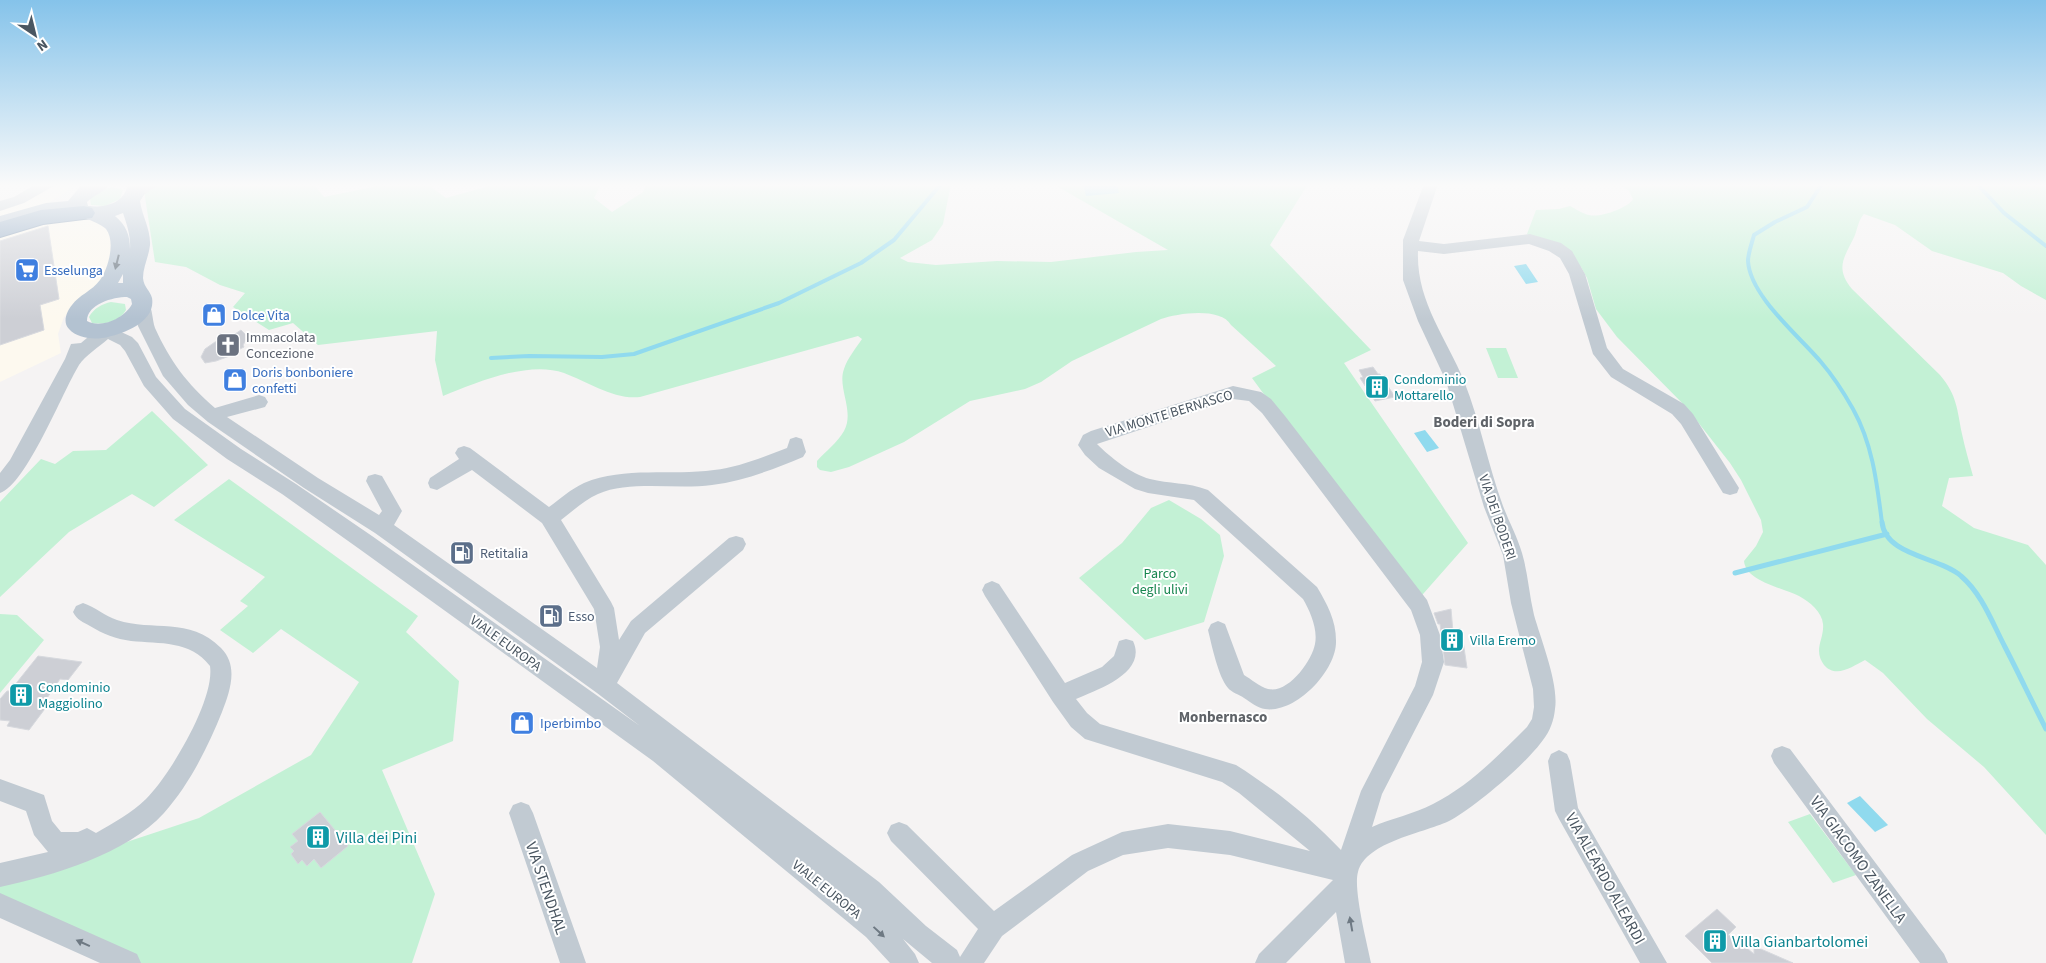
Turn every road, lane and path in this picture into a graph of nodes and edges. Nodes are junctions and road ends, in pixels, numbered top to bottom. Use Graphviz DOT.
graph roads {
  1 [pos="116,229"];
  2 [pos="136,229"];
  3 [pos="1415,229"];
  4 [pos="1411,245"];
  5 [pos="139,299"];
  6 [pos="90,301"];
  7 [pos="81,329"];
  8 [pos="106,331"];
  9 [pos="74,359"];
  10 [pos="259,402"];
  11 [pos="214,417"];
  12 [pos="796,444"];
  13 [pos="375,481"];
  14 [pos="437,482"];
  15 [pos="0,486"];
  16 [pos="1730,488"];
  17 [pos="549,518"];
  18 [pos="382,527"];
  19 [pos="736,544"];
  20 [pos="992,590"];
  21 [pos="83,612"];
  22 [pos="1218,630"];
  23 [pos="1126,648"];
  24 [pos="605,686"];
  25 [pos="1061,695"];
  26 [pos="1782,756"];
  27 [pos="1559,761"];
  28 [pos="0,790"];
  29 [pos="522,813"];
  30 [pos="139,819"];
  31 [pos="899,833"];
  32 [pos="1348,871"];
  33 [pos="0,875"];
  34 [pos="0,905"];
  35 [pos="993,927"];
  36 [pos="955,962"];
  37 [pos="128,963"];
  38 [pos="573,963"];
  39 [pos="906,963"];
  40 [pos="1268,963"];
  41 [pos="1358,963"];
  42 [pos="1654,963"];
  43 [pos="1935,963"];
  1 -- 6 [label="main road, one-way"];
  2 -- 5 [label="main road"];
  3 -- 4 [label="street, VIA DEI BODERI"];
  4 -- 16 [label="street"];
  4 -- 32 [label="street, VIA DEI BODERI"];
  5 -- 6 [label="main road"];
  5 -- 8 [label="main road"];
  5 -- 11 [label="street, VIALE EUROPA"];
  6 -- 7 [label="main road"];
  7 -- 8 [label="main road"];
  7 -- 9 [label="street"];
  8 -- 9 [label="street"];
  8 -- 39 [label="street, VIALE EUROPA, one-way"];
  9 -- 15 [label="street"];
  10 -- 11 [label="street"];
  11 -- 18 [label="street, VIALE EUROPA"];
  12 -- 17 [label="street"];
  13 -- 18 [label="street"];
  14 -- 17 [label="street"];
  17 -- 24 [label="street"];
  18 -- 24 [label="street, VIALE EUROPA"];
  19 -- 24 [label="street"];
  20 -- 25 [label="street"];
  21 -- 30 [label="street"];
  22 -- 32 [label="street, VIA MONTE BERNASCO"];
  23 -- 25 [label="street"];
  24 -- 36 [label="street, VIALE EUROPA"];
  25 -- 32 [label="street"];
  26 -- 43 [label="street, VIA GIACOMO ZANELLA"];
  27 -- 42 [label="street, VIA ALEARDO ALEARDI"];
  28 -- 30 [label="street"];
  29 -- 38 [label="street, VIA STENDHAL"];
  30 -- 33 [label="street"];
  31 -- 35 [label="street"];
  32 -- 35 [label="street"];
  32 -- 40 [label="street, VIA MONTE BERNASCO"];
  41 -- 32 [label="street, one-way"];
  37 -- 34 [label="street, one-way"];
  35 -- 36 [label="street"];
}
